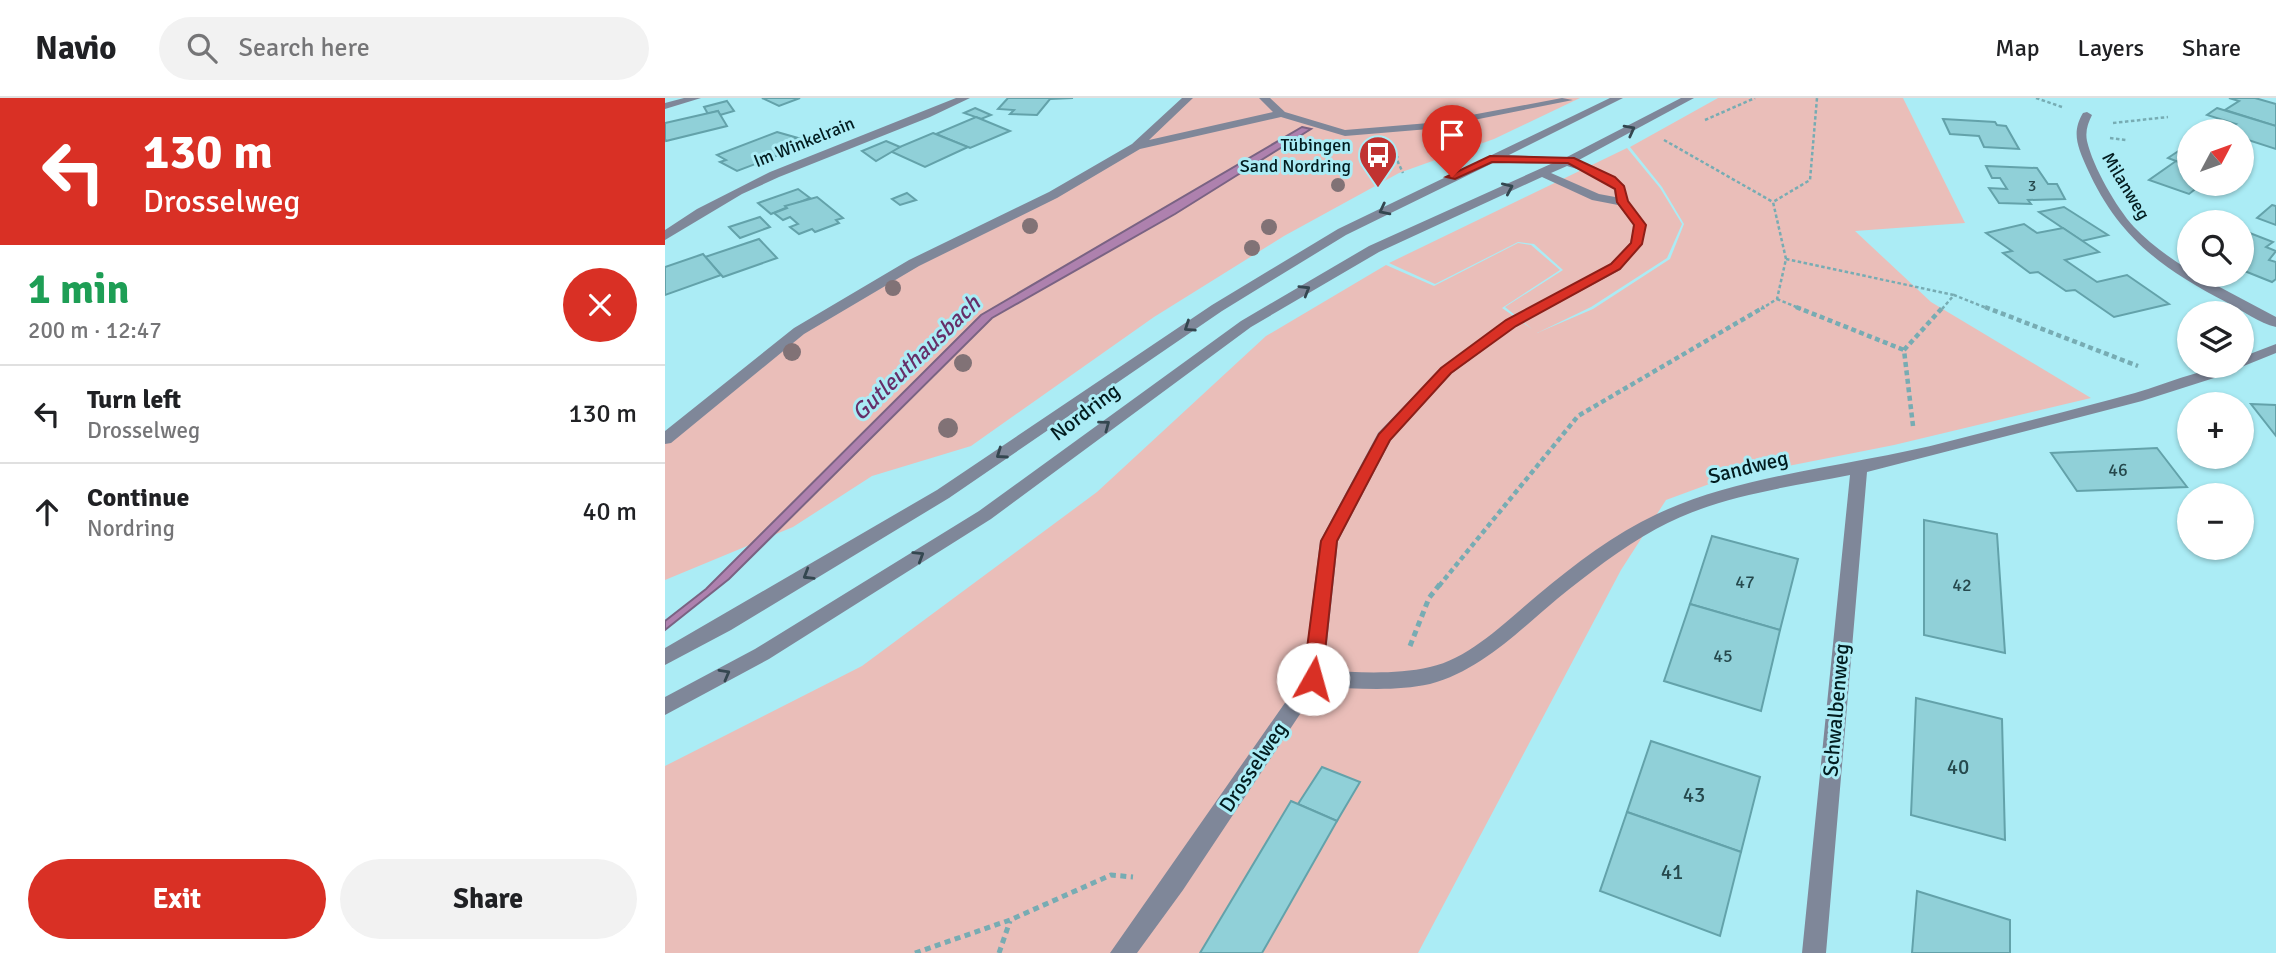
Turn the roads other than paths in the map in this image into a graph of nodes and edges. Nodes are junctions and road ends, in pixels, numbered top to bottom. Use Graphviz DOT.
graph roads {
  1 [pos="696,98"];
  2 [pos="965,98"];
  3 [pos="1188,98"];
  4 [pos="1264,98"];
  5 [pos="1618,98"];
  6 [pos="1689,98"];
  7 [pos="1568,100"];
  8 [pos="665,106"];
  9 [pos="1281,114"];
  10 [pos="2084,121"];
  11 [pos="1559,127"];
  12 [pos="1136,146"];
  13 [pos="1490,159"];
  14 [pos="1570,160"];
  15 [pos="1543,166"];
  16 [pos="1622,202"];
  17 [pos="665,236"];
  18 [pos="2276,323"];
  19 [pos="2276,348"];
  20 [pos="2254,357"];
  21 [pos="2201,378"];
  22 [pos="665,439"];
  23 [pos="1859,468"];
  24 [pos="665,657"];
  25 [pos="1313,679"];
  26 [pos="665,707"];
  27 [pos="1122,953"];
  28 [pos="1814,953"];
  1 -- 8 [label="street"];
  2 -- 17 [label="street, Im Winkelrain"];
  3 -- 12 [label="street"];
  4 -- 9 [label="street"];
  5 -- 11 [label="street, Nordring"];
  14 -- 6 [label="street, Nordring, one-way"];
  7 -- 9 [label="street"];
  9 -- 12 [label="street"];
  10 -- 18 [label="street, Milanweg"];
  11 -- 13 [label="street, Nordring"];
  11 -- 15 [label="street"];
  12 -- 22 [label="street"];
  13 -- 15 [label="street, Nordring"];
  13 -- 24 [label="street, Nordring, one-way"];
  14 -- 15 [label="street, Nordring"];
  14 -- 16 [label="street, Drosselweg"];
  15 -- 16 [label="street"];
  26 -- 15 [label="street, Nordring, one-way"];
  16 -- 25 [label="street, Drosselweg"];
  19 -- 20 [label="street"];
  21 -- 23 [label="street, Sandweg"];
  23 -- 25 [label="street, Sandweg"];
  23 -- 28 [label="street, Schwalbenweg"];
  25 -- 27 [label="street, Drosselweg"];
}
